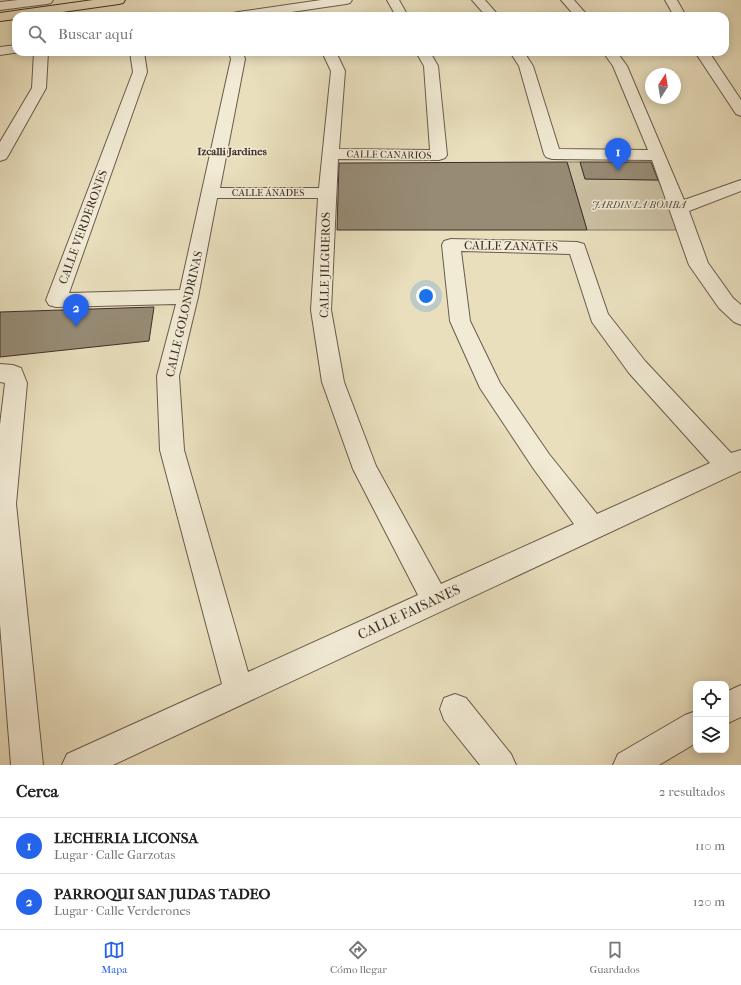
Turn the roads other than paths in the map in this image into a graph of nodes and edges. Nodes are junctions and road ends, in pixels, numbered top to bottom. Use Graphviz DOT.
graph roads {
  1 [pos="19,0"];
  2 [pos="47,0"];
  3 [pos="118,0"];
  4 [pos="346,0"];
  5 [pos="393,0"];
  6 [pos="478,0"];
  7 [pos="671,0"];
  8 [pos="585,1"];
  9 [pos="569,2"];
  10 [pos="0,3"];
  11 [pos="0,6"];
  12 [pos="311,11"];
  13 [pos="30,12"];
  14 [pos="296,12"];
  15 [pos="400,12"];
  16 [pos="489,12"];
  17 [pos="578,12"];
  18 [pos="678,12"];
  19 [pos="12,14"];
  20 [pos="0,16"];
  21 [pos="12,50"];
  22 [pos="0,51"];
  23 [pos="41,56"];
  24 [pos="138,56"];
  25 [pos="237,56"];
  26 [pos="331,56"];
  27 [pos="425,56"];
  28 [pos="520,56"];
  29 [pos="613,56"];
  30 [pos="705,56"];
  31 [pos="735,94"];
  32 [pos="741,112"];
  33 [pos="330,154"];
  34 [pos="658,155"];
  35 [pos="0,156"];
  36 [pos="741,185"];
  37 [pos="210,193"];
  38 [pos="327,194"];
  39 [pos="679,208"];
  40 [pos="188,297"];
  41 [pos="733,300"];
  42 [pos="741,317"];
  43 [pos="0,373"];
  44 [pos="734,463"];
  45 [pos="592,528"];
  46 [pos="435,600"];
  47 [pos="239,691"];
  48 [pos="741,700"];
  49 [pos="729,707"];
  50 [pos="455,709"];
  51 [pos="693,728"];
  52 [pos="27,765"];
  53 [pos="78,765"];
  54 [pos="500,765"];
  55 [pos="630,765"];
  1 -- 10 [label="street"];
  2 -- 11 [label="street"];
  3 -- 13 [label="main road"];
  4 -- 12 [label="street"];
  5 -- 15 [label="street"];
  6 -- 16 [label="street"];
  7 -- 18 [label="street"];
  8 -- 9 [label="street"];
  9 -- 17 [label="street"];
  12 -- 14 [label="street"];
  19 -- 20 [label="main road"];
  21 -- 22 [label="street"];
  23 -- 35 [label="street"];
  24 -- 40 [label="street, CALLE VERDERONES"];
  25 -- 37 [label="street, CALLE GOLONDRINAS"];
  26 -- 33 [label="street, CALLE JILGUEROS"];
  27 -- 33 [label="street, CALLE CANARIOS"];
  28 -- 34 [label="street"];
  29 -- 34 [label="street"];
  30 -- 31 [label="street"];
  31 -- 32 [label="street"];
  33 -- 38 [label="street, CALLE JILGUEROS"];
  34 -- 39 [label="street"];
  36 -- 39 [label="street"];
  37 -- 38 [label="street, CALLE ÁNADES"];
  37 -- 40 [label="street, CALLE GOLONDRINAS"];
  38 -- 46 [label="street, CALLE JILGUEROS"];
  39 -- 41 [label="street"];
  40 -- 47 [label="street, CALLE GOLONDRINAS"];
  41 -- 42 [label="street"];
  43 -- 52 [label="street"];
  44 -- 45 [label="street, CALLE FAISANES"];
  44 -- 45 [label="street, CALLE ZANATES"];
  45 -- 46 [label="street, CALLE FAISANES"];
  46 -- 47 [label="street, CALLE FAISANES"];
  47 -- 53 [label="street, CALLE FAISANES"];
  48 -- 49 [label="street"];
  50 -- 54 [label="street"];
  51 -- 55 [label="street"];
}
